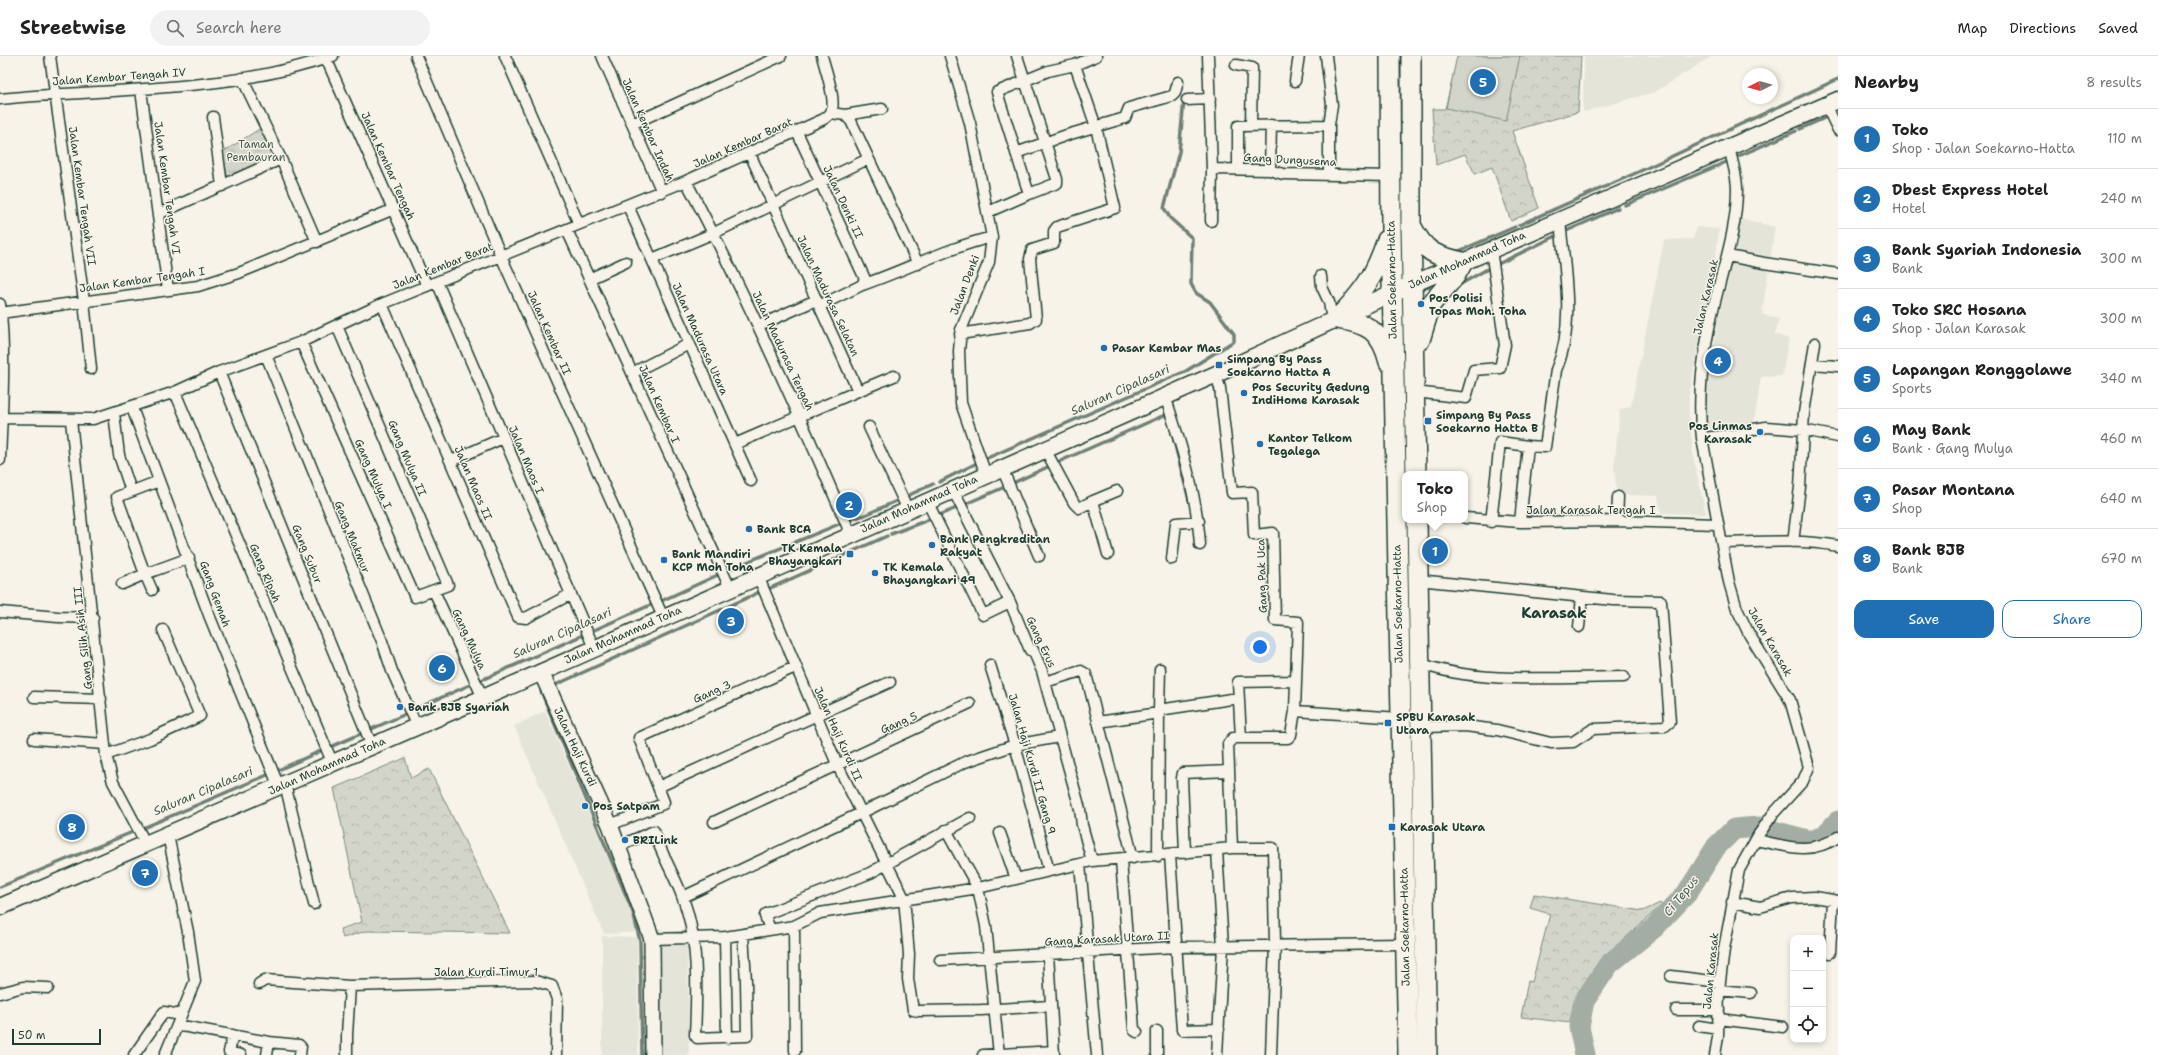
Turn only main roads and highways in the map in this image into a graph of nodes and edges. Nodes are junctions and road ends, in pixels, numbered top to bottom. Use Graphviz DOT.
graph roads {
  1 [pos="1390,56"];
  2 [pos="1411,56"];
  3 [pos="1832,103"];
  4 [pos="1411,227"];
  5 [pos="1391,231"];
  6 [pos="1463,262"];
  7 [pos="1413,284"];
  8 [pos="1392,293"];
  9 [pos="1334,320"];
  10 [pos="1414,372"];
  11 [pos="1393,377"];
  12 [pos="1416,471"];
  13 [pos="1417,523"];
  14 [pos="0,907"];
  15 [pos="1408,1055"];
  16 [pos="1427,1055"];
  1 -- 5 [label="highway, Jalan Soekarno-Hatta"];
  2 -- 4 [label="highway, Jalan Soekarno-Hatta"];
  3 -- 6 [label="main road, Jalan Mohammad Toha"];
  4 -- 6 [label="highway"];
  4 -- 7 [label="highway, Jalan Soekarno-Hatta"];
  5 -- 8 [label="highway, Jalan Soekarno-Hatta"];
  5 -- 9 [label="highway"];
  6 -- 7 [label="main road, Jalan Mohammad Toha"];
  6 -- 10 [label="highway"];
  7 -- 8 [label="main road, Jalan Mohammad Toha"];
  7 -- 10 [label="highway, Jalan Soekarno-Hatta"];
  8 -- 9 [label="main road, Jalan Mohammad Toha"];
  8 -- 11 [label="highway, Jalan Soekarno-Hatta"];
  9 -- 11 [label="highway"];
  9 -- 14 [label="main road, Jalan Mohammad Toha"];
  10 -- 12 [label="highway, Jalan Soekarno-Hatta"];
  11 -- 15 [label="highway, Jalan Soekarno-Hatta"];
  13 -- 16 [label="highway, Jalan Soekarno-Hatta"];
}
